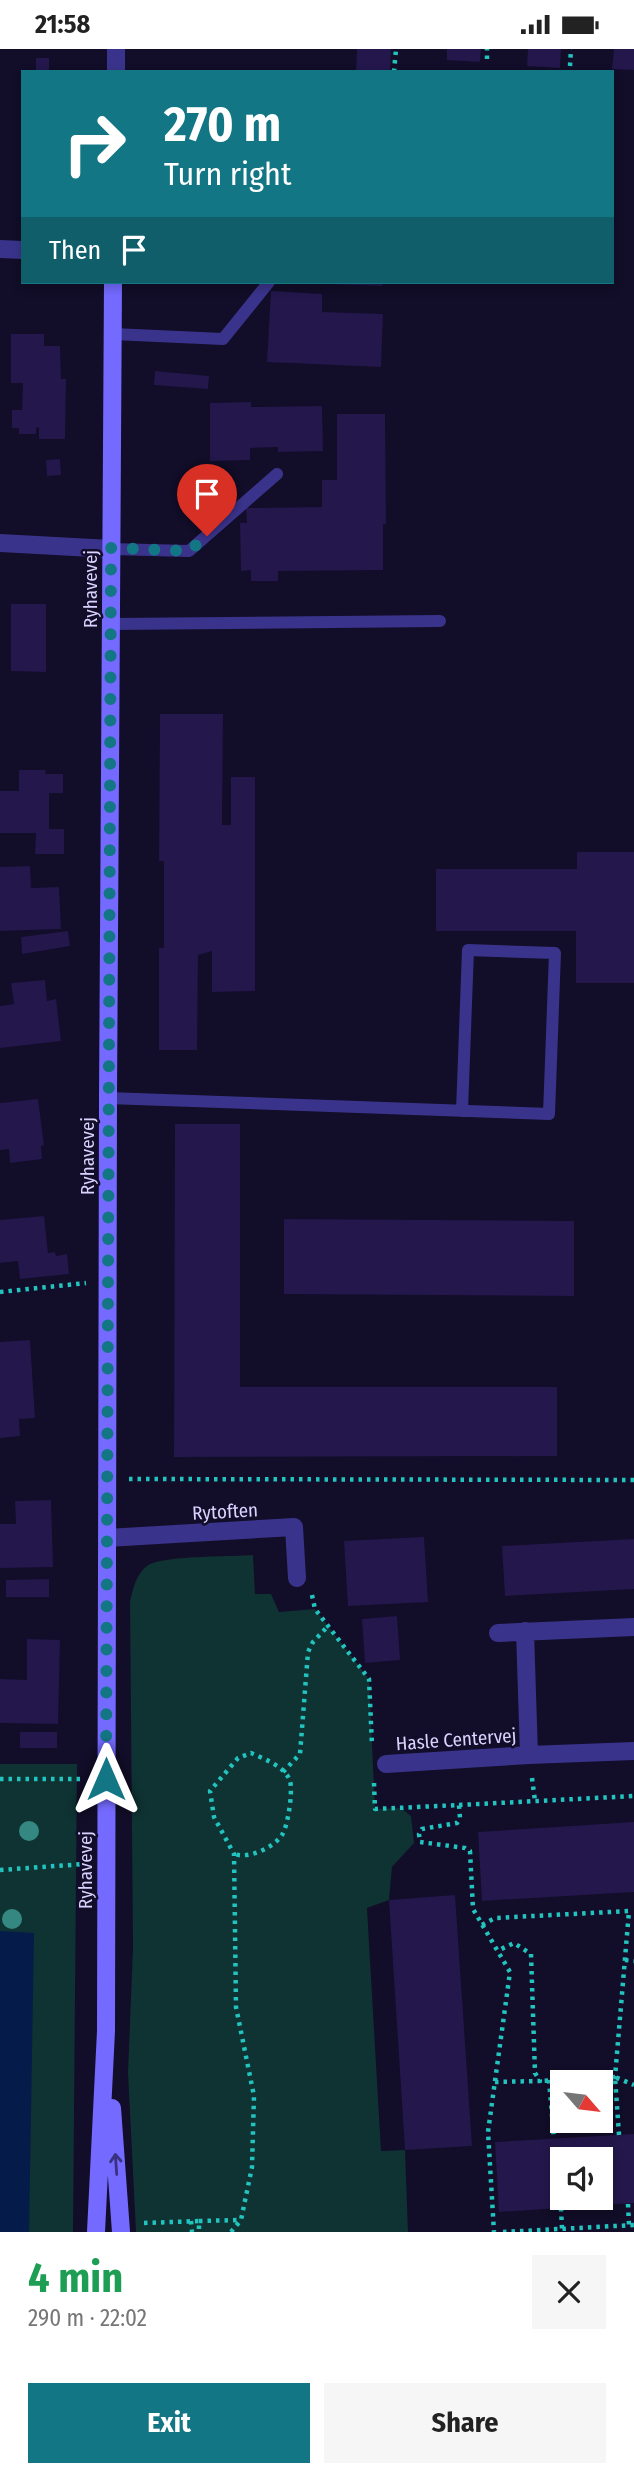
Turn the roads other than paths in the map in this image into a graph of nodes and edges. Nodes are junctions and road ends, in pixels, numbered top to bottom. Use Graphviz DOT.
graph roads {
  1 [pos="116,49"];
  2 [pos="116,70"];
  3 [pos="0,249"];
  4 [pos="21,250"];
  5 [pos="113,284"];
  6 [pos="267,284"];
  7 [pos="113,334"];
  8 [pos="277,474"];
  9 [pos="0,543"];
  10 [pos="111,548"];
  11 [pos="440,621"];
  12 [pos="111,624"];
  13 [pos="108,1098"];
  14 [pos="462,1111"];
  15 [pos="107,1538"];
  16 [pos="297,1578"];
  17 [pos="634,1627"];
  18 [pos="525,1631"];
  19 [pos="498,1633"];
  20 [pos="634,1751"];
  21 [pos="529,1755"];
  22 [pos="377,1764"];
  23 [pos="106,2031"];
  24 [pos="121,2228"];
  25 [pos="96,2232"];
  1 -- 2 [label="street"];
  3 -- 4 [label="street"];
  5 -- 7 [label="street, Ryhavevej"];
  6 -- 7 [label="lane"];
  7 -- 10 [label="street, Ryhavevej"];
  8 -- 10 [label="lane"];
  9 -- 10 [label="street"];
  10 -- 12 [label="street, Ryhavevej"];
  11 -- 12 [label="lane"];
  12 -- 13 [label="street, Ryhavevej"];
  13 -- 14 [label="lane"];
  13 -- 15 [label="street, Ryhavevej"];
  14 -- 14 [label="lane"];
  15 -- 16 [label="street, Rytoften"];
  15 -- 23 [label="street, Ryhavevej"];
  17 -- 18 [label="street"];
  18 -- 19 [label="street"];
  18 -- 21 [label="street, Hasle Centervej"];
  20 -- 21 [label="street, Hasle Centervej"];
  21 -- 22 [label="street, Hasle Centervej"];
  24 -- 23 [label="street, Ryhavevej, one-way"];
  23 -- 25 [label="street, Ryhavevej"];
}
